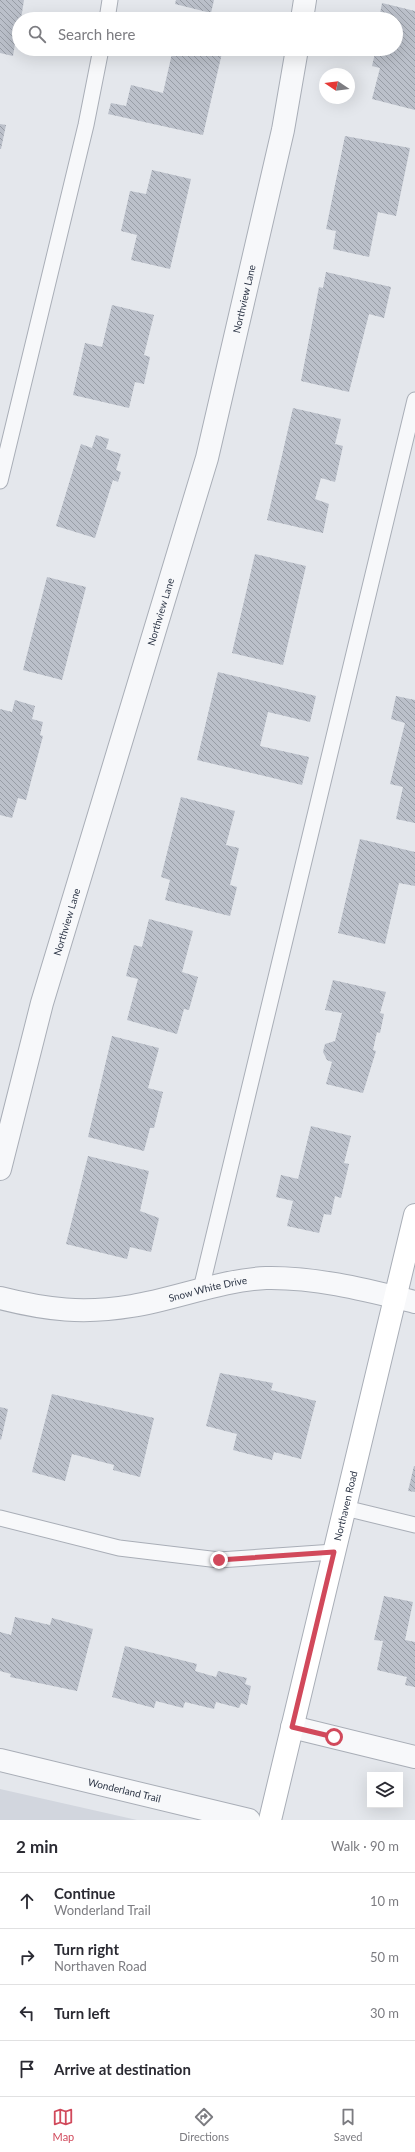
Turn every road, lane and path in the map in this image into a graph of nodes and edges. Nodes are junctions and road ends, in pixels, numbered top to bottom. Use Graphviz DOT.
graph roads {
  1 [pos="110,0"];
  2 [pos="305,0"];
  3 [pos="108,12"];
  4 [pos="303,12"];
  5 [pos="100,56"];
  6 [pos="296,56"];
  7 [pos="415,400"];
  8 [pos="0,481"];
  9 [pos="0,1169"];
  10 [pos="415,1215"];
  11 [pos="200,1289"];
  12 [pos="0,1298"];
  13 [pos="405,1300"];
  14 [pos="344,1508"];
  15 [pos="0,1518"];
  16 [pos="415,1525"];
  17 [pos="334,1552"];
  18 [pos="292,1727"];
  19 [pos="415,1757"];
  20 [pos="0,1760"];
  21 [pos="249,1820"];
  22 [pos="270,1820"];
  1 -- 3 [label="lane"];
  2 -- 4 [label="street"];
  5 -- 8 [label="lane"];
  6 -- 9 [label="street, Northview Lane"];
  7 -- 11 [label="lane"];
  10 -- 13 [label="street, Northaven Road"];
  11 -- 12 [label="street, Snow White Drive"];
  11 -- 13 [label="street, Snow White Drive"];
  13 -- 14 [label="street, Northaven Road"];
  14 -- 16 [label="lane"];
  14 -- 17 [label="street, Northaven Road"];
  15 -- 17 [label="lane"];
  17 -- 18 [label="street, Northaven Road"];
  18 -- 19 [label="street"];
  18 -- 22 [label="street, Northaven Road"];
  20 -- 21 [label="street, Wonderland Trail"];
}
